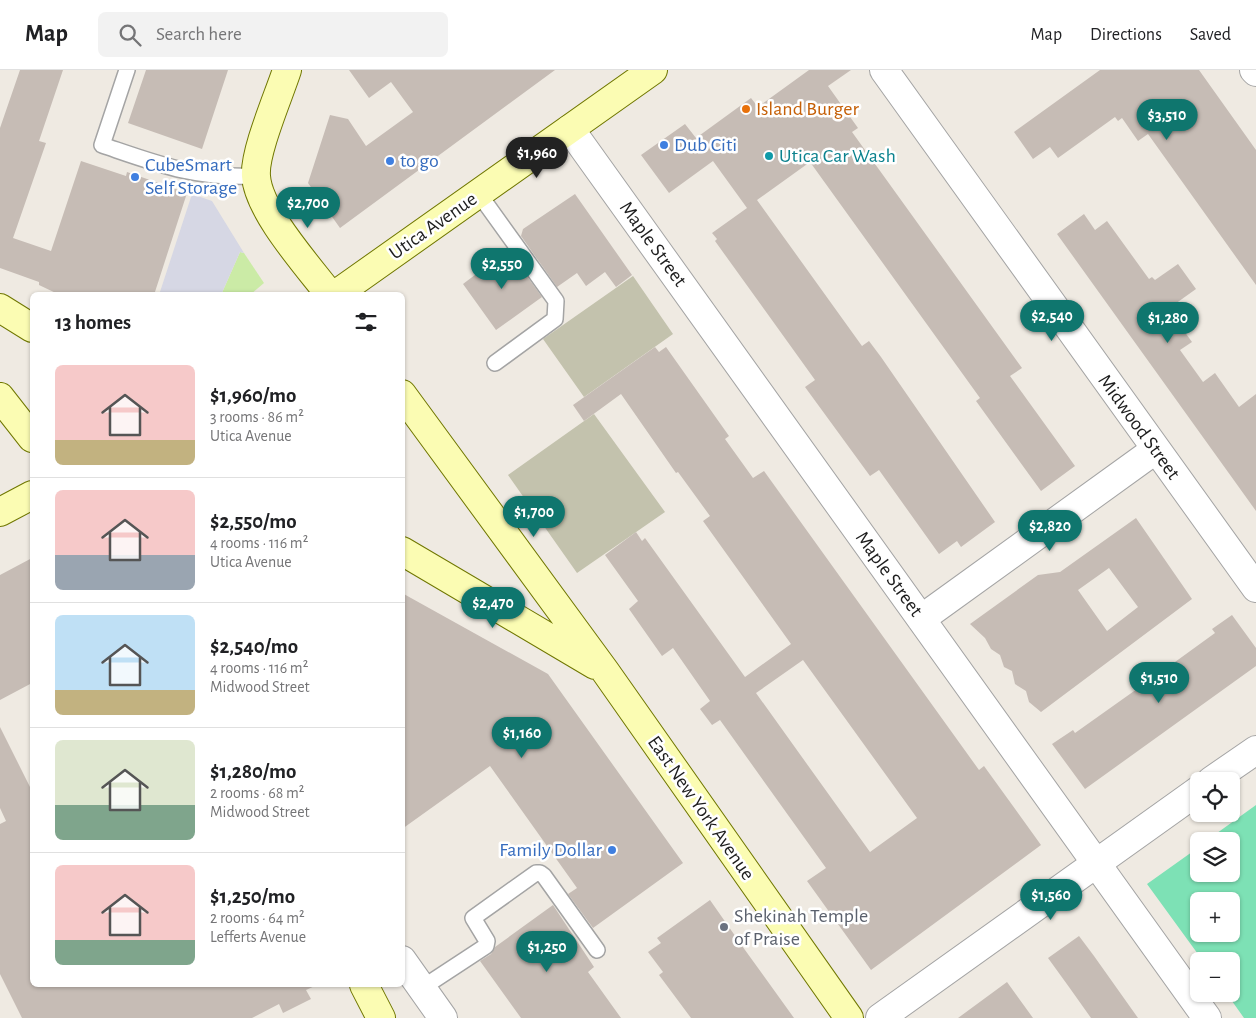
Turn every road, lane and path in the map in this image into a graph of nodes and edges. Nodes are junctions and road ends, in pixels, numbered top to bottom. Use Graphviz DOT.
graph roads {
  1 [pos="127,70"];
  2 [pos="287,70"];
  3 [pos="653,70"];
  4 [pos="884,70"];
  5 [pos="570,129"];
  6 [pos="256,176"];
  7 [pos="479,194"];
  8 [pos="328,292"];
  9 [pos="340,292"];
  10 [pos="0,308"];
  11 [pos="30,327"];
  12 [pos="495,363"];
  13 [pos="0,397"];
  14 [pos="405,398"];
  15 [pos="30,435"];
  16 [pos="1155,450"];
  17 [pos="30,496"];
  18 [pos="0,512"];
  19 [pos="405,553"];
  20 [pos="1256,588"];
  21 [pos="921,619"];
  22 [pos="605,671"];
  23 [pos="1256,750"];
  24 [pos="1225,772"];
  25 [pos="1190,796"];
  26 [pos="1096,863"];
  27 [pos="597,950"];
  28 [pos="405,964"];
  29 [pos="365,987"];
  30 [pos="422,988"];
  31 [pos="381,1018"];
  32 [pos="443,1018"];
  33 [pos="849,1018"];
  34 [pos="880,1018"];
  35 [pos="1207,1018"];
  1 -- 6 [label="lane"];
  2 -- 6 [label="main road"];
  3 -- 5 [label="main road, Utica Avenue"];
  4 -- 16 [label="street, Midwood Street"];
  5 -- 7 [label="main road, Utica Avenue"];
  5 -- 21 [label="street, Maple Street"];
  6 -- 8 [label="main road"];
  7 -- 9 [label="main road, Utica Avenue"];
  7 -- 12 [label="lane"];
  10 -- 11 [label="main road"];
  13 -- 15 [label="main road"];
  14 -- 22 [label="main road, East New York Avenue"];
  16 -- 20 [label="street, Midwood Street"];
  16 -- 21 [label="street"];
  17 -- 18 [label="main road"];
  19 -- 22 [label="main road, East New York Avenue"];
  21 -- 26 [label="street, Maple Street"];
  22 -- 33 [label="main road, East New York Avenue"];
  23 -- 24 [label="street"];
  25 -- 26 [label="street"];
  26 -- 34 [label="street"];
  26 -- 35 [label="street, Maple Street"];
  27 -- 30 [label="lane"];
  28 -- 30 [label="street"];
  29 -- 31 [label="main road"];
  30 -- 32 [label="street"];
}
